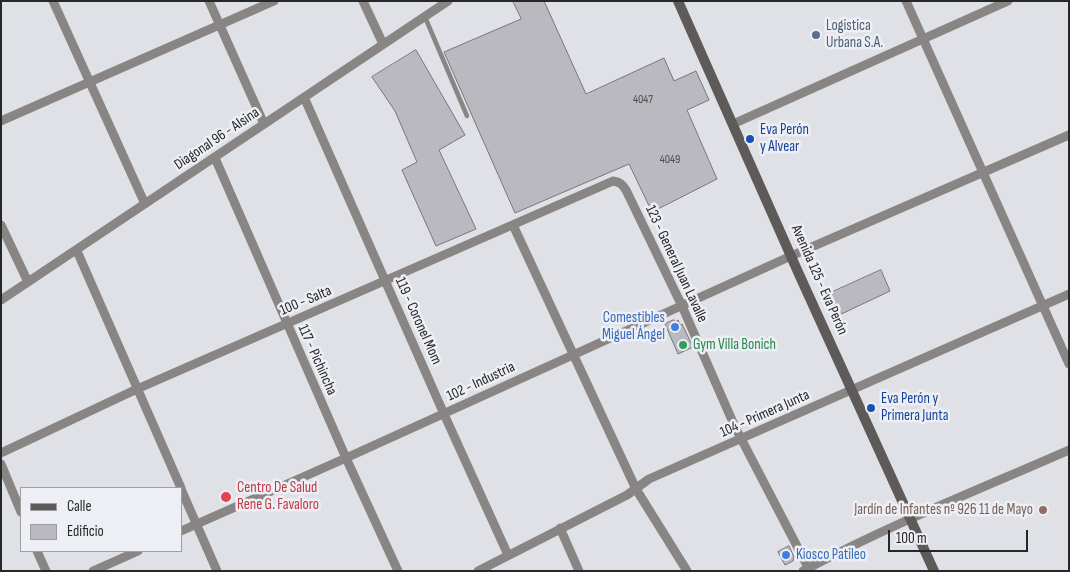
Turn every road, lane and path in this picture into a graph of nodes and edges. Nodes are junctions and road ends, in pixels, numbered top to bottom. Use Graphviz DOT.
graph roads {
  1 [pos="53,1"];
  2 [pos="209,1"];
  3 [pos="274,1"];
  4 [pos="364,1"];
  5 [pos="448,1"];
  6 [pos="678,1"];
  7 [pos="906,1"];
  8 [pos="1008,1"];
  9 [pos="425,17"];
  10 [pos="220,26"];
  11 [pos="923,40"];
  12 [pos="383,44"];
  13 [pos="90,82"];
  14 [pos="304,97"];
  15 [pos="467,116"];
  16 [pos="1,121"];
  17 [pos="264,124"];
  18 [pos="732,124"];
  19 [pos="1069,135"];
  20 [pos="215,158"];
  21 [pos="984,172"];
  22 [pos="623,184"];
  23 [pos="145,204"];
  24 [pos="1,225"];
  25 [pos="513,225"];
  26 [pos="77,251"];
  27 [pos="791,256"];
  28 [pos="28,282"];
  29 [pos="385,282"];
  30 [pos="1069,294"];
  31 [pos="1,300"];
  32 [pos="682,306"];
  33 [pos="1043,306"];
  34 [pos="287,324"];
  35 [pos="573,354"];
  36 [pos="1069,364"];
  37 [pos="137,389"];
  38 [pos="852,391"];
  39 [pos="444,414"];
  40 [pos="740,439"];
  41 [pos="1069,450"];
  42 [pos="1,453"];
  43 [pos="346,458"];
  44 [pos="1,464"];
  45 [pos="180,487"];
  46 [pos="636,489"];
  47 [pos="182,491"];
  48 [pos="20,510"];
  49 [pos="911,518"];
  50 [pos="197,524"];
  51 [pos="560,528"];
  52 [pos="182,531"];
  53 [pos="37,552"];
  54 [pos="136,552"];
  55 [pos="508,555"];
  56 [pos="807,570"];
  57 [pos="46,571"];
  58 [pos="94,571"];
  59 [pos="217,571"];
  60 [pos="398,571"];
  61 [pos="478,571"];
  62 [pos="579,571"];
  63 [pos="687,571"];
  64 [pos="934,571"];
  1 -- 13 [label="street"];
  2 -- 10 [label="street"];
  3 -- 10 [label="street"];
  4 -- 12 [label="street"];
  5 -- 9 [label="street, Diagonal 96 - Alsina"];
  6 -- 18 [label="main road, Avenida 125 - Eva Perón"];
  7 -- 11 [label="street"];
  8 -- 11 [label="street"];
  9 -- 12 [label="street, Diagonal 96 - Alsina"];
  9 -- 15 [label="lane"];
  10 -- 13 [label="street"];
  10 -- 17 [label="street"];
  11 -- 18 [label="street"];
  11 -- 21 [label="street"];
  12 -- 14 [label="street, Diagonal 96 - Alsina"];
  13 -- 16 [label="street"];
  13 -- 23 [label="street"];
  14 -- 17 [label="street, Diagonal 96 - Alsina"];
  14 -- 29 [label="street, 119 - Coronel Mom"];
  17 -- 20 [label="street, Diagonal 96 - Alsina"];
  18 -- 27 [label="main road, Avenida 125 - Eva Perón"];
  19 -- 21 [label="street, 102 - Industria"];
  20 -- 23 [label="street, Diagonal 96 - Alsina"];
  20 -- 34 [label="street, 117 - Pichincha"];
  21 -- 27 [label="street, 102 - Industria"];
  21 -- 33 [label="street"];
  22 -- 25 [label="street, 100 - Salta"];
  22 -- 32 [label="street, 123 - General Juan Lavalle"];
  23 -- 26 [label="street, Diagonal 96 - Alsina"];
  24 -- 28 [label="street"];
  25 -- 29 [label="street, 100 - Salta"];
  25 -- 35 [label="street"];
  26 -- 28 [label="street, Diagonal 96 - Alsina"];
  26 -- 37 [label="street"];
  27 -- 32 [label="street, 102 - Industria"];
  27 -- 38 [label="main road, Avenida 125 - Eva Perón"];
  28 -- 31 [label="street, Diagonal 96 - Alsina"];
  29 -- 34 [label="street, 100 - Salta"];
  29 -- 39 [label="street, 119 - Coronel Mom"];
  30 -- 33 [label="street, 104 - Primera Junta"];
  32 -- 35 [label="street, 102 - Industria"];
  32 -- 40 [label="street, 123 - General Juan Lavalle"];
  33 -- 36 [label="street"];
  33 -- 38 [label="street, 104 - Primera Junta"];
  34 -- 37 [label="street, 100 - Salta"];
  34 -- 43 [label="street, 117 - Pichincha"];
  35 -- 39 [label="street, 102 - Industria"];
  35 -- 46 [label="street"];
  37 -- 42 [label="street, 100 - Salta"];
  37 -- 45 [label="street"];
  38 -- 40 [label="street, 104 - Primera Junta"];
  38 -- 49 [label="main road, Avenida 125 - Eva Perón"];
  39 -- 43 [label="street, 102 - Industria"];
  39 -- 55 [label="street, 119 - Coronel Mom"];
  40 -- 46 [label="street, 104 - Primera Junta"];
  40 -- 56 [label="street, 123 - General Juan Lavalle"];
  41 -- 49 [label="street"];
  43 -- 50 [label="street, 102 - Industria"];
  43 -- 60 [label="street, 117 - Pichincha"];
  44 -- 48 [label="street"];
  46 -- 51 [label="street, 104 - Primera Junta"];
  46 -- 63 [label="street"];
  47 -- 50 [label="street"];
  49 -- 56 [label="street"];
  49 -- 64 [label="main road, Avenida 125 - Eva Perón"];
  50 -- 52 [label="street, 102 - Industria"];
  50 -- 59 [label="street"];
  51 -- 55 [label="street, 104 - Primera Junta"];
  51 -- 62 [label="street"];
  53 -- 57 [label="street"];
  54 -- 58 [label="street"];
  55 -- 61 [label="street, 104 - Primera Junta"];
}
